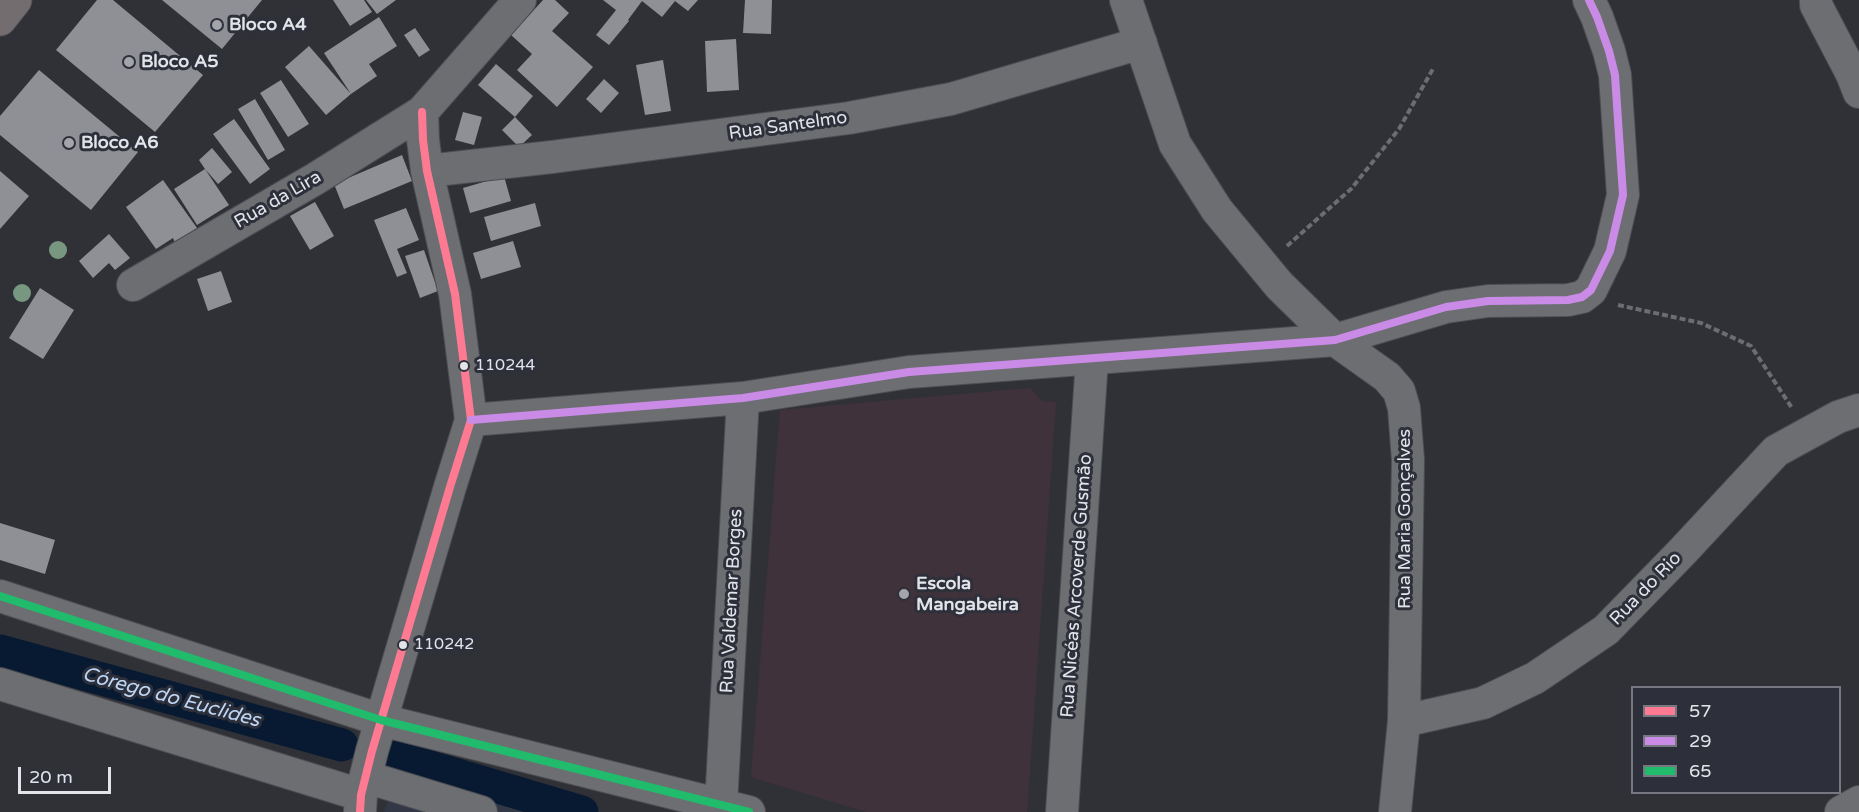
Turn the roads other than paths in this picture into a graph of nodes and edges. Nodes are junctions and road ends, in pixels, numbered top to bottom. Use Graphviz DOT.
graph roads {
  1 [pos="15,0"];
  2 [pos="520,0"];
  3 [pos="1126,0"];
  4 [pos="1589,0"];
  5 [pos="1816,0"];
  6 [pos="0,19"];
  7 [pos="1141,43"];
  8 [pos="1859,92"];
  9 [pos="422,112"];
  10 [pos="427,171"];
  11 [pos="132,285"];
  12 [pos="1335,340"];
  13 [pos="1092,359"];
  14 [pos="743,398"];
  15 [pos="1859,410"];
  16 [pos="471,420"];
  17 [pos="0,596"];
  18 [pos="0,684"];
  19 [pos="381,720"];
  20 [pos="1404,721"];
  21 [pos="362,795"];
  22 [pos="1859,802"];
  23 [pos="735,808"];
  24 [pos="481,812"];
  25 [pos="1062,812"];
  26 [pos="1395,812"];
  27 [pos="1841,812"];
  1 -- 6 [label="main road"];
  2 -- 9 [label="street, Rua da Lira"];
  3 -- 7 [label="street, Rua Maria Gonçalves"];
  4 -- 12 [label="street"];
  5 -- 8 [label="street"];
  7 -- 10 [label="street, Rua Santelmo"];
  7 -- 12 [label="street, Rua Maria Gonçalves"];
  9 -- 10 [label="street"];
  9 -- 11 [label="street, Rua da Lira"];
  10 -- 16 [label="street"];
  12 -- 13 [label="street"];
  12 -- 20 [label="street, Rua Maria Gonçalves"];
  13 -- 14 [label="street"];
  13 -- 25 [label="street, Rua Nicéas Arcoverde Gusmão"];
  14 -- 16 [label="street"];
  14 -- 23 [label="street, Rua Valdemar Borges"];
  15 -- 20 [label="street, Rua do Rio"];
  16 -- 19 [label="street"];
  17 -- 19 [label="street"];
  18 -- 21 [label="street"];
  19 -- 21 [label="street"];
  19 -- 23 [label="street"];
  20 -- 26 [label="street, Rua Maria Gonçalves"];
  21 -- 24 [label="street"];
  22 -- 27 [label="street"];
}
